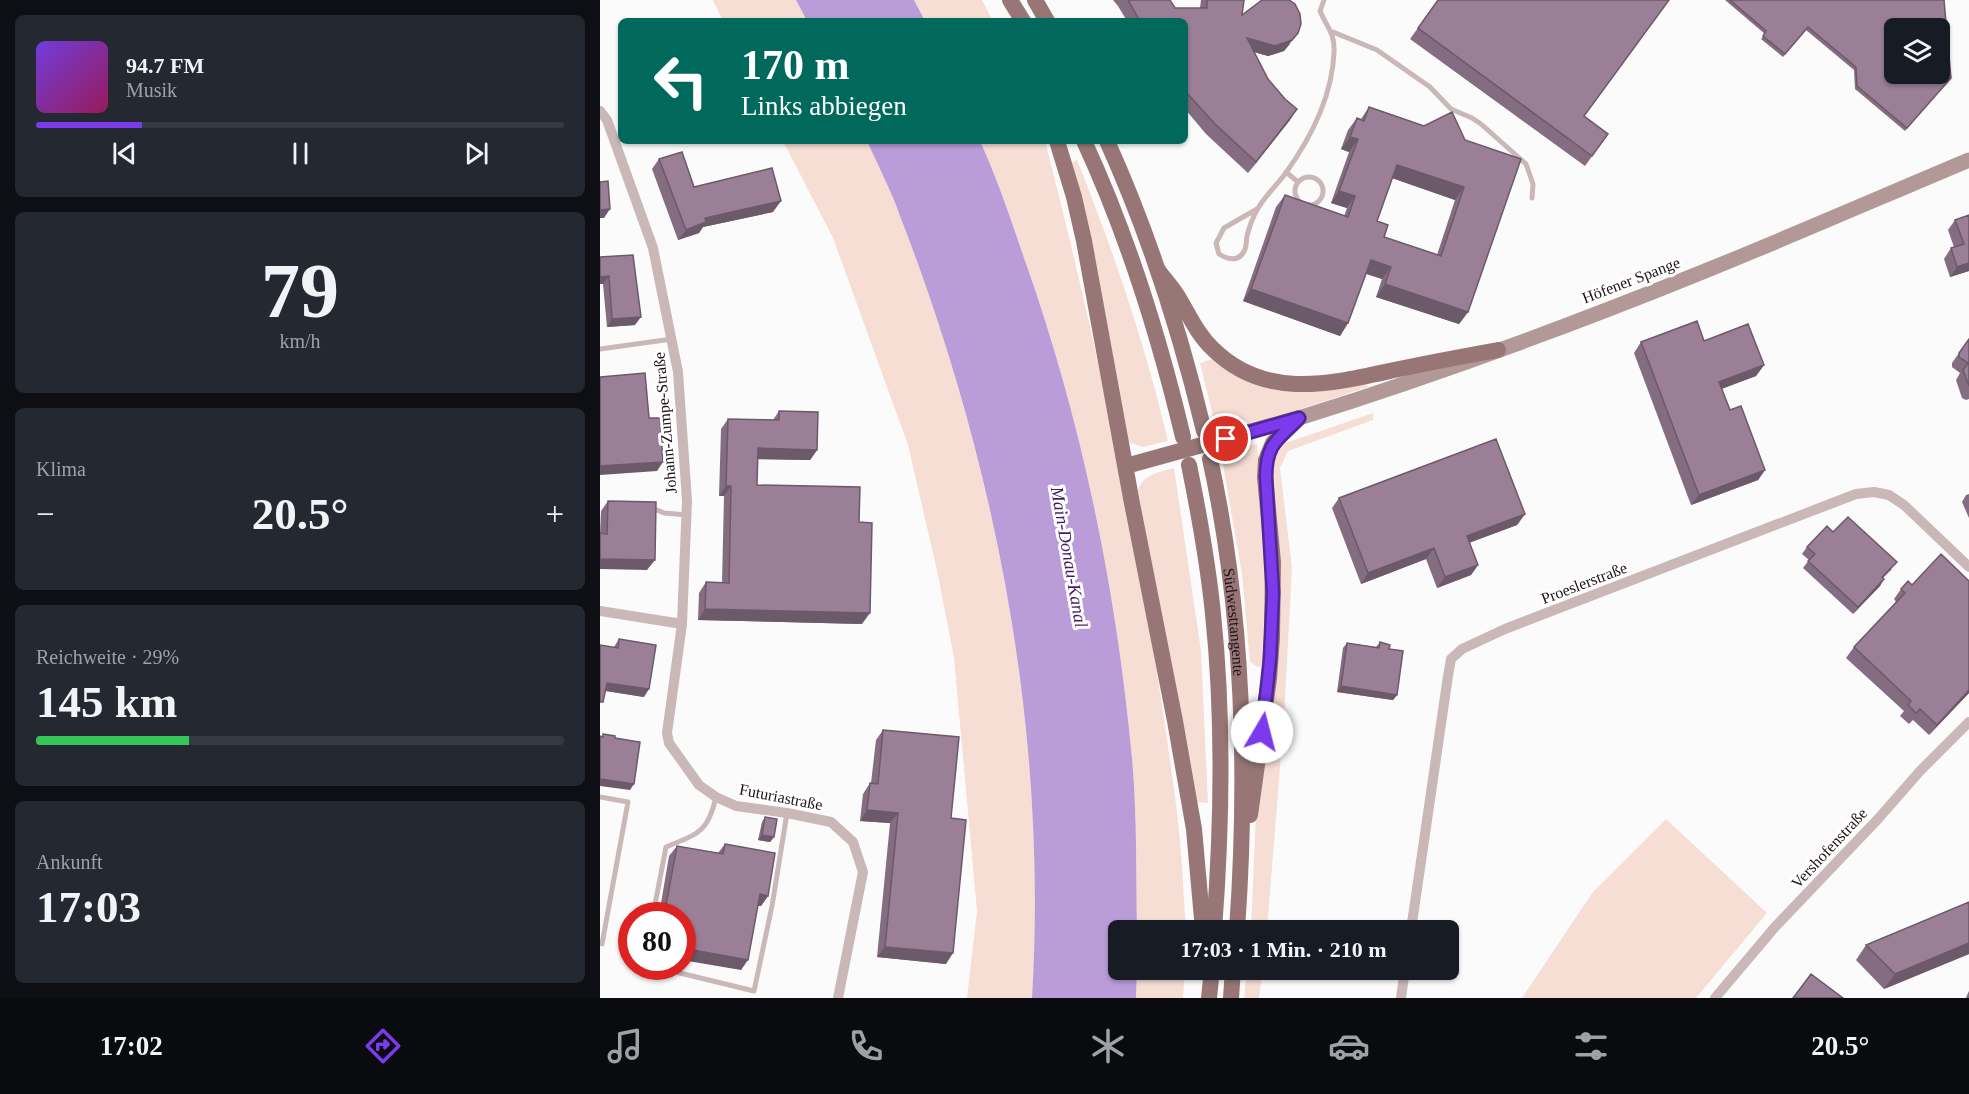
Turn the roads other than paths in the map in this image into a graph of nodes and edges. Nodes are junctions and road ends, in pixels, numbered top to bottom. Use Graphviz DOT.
graph roads {
  1 [pos="1005,0"];
  2 [pos="1010,0"];
  3 [pos="1035,0"];
  4 [pos="1324,0"];
  5 [pos="1011,18"];
  6 [pos="1021,18"];
  7 [pos="1045,18"];
  8 [pos="1333,32"];
  9 [pos="600,111"];
  10 [pos="1058,144"];
  11 [pos="1085,144"];
  12 [pos="1108,144"];
  13 [pos="1969,160"];
  14 [pos="1286,172"];
  15 [pos="1298,182"];
  16 [pos="1532,198"];
  17 [pos="1257,209"];
  18 [pos="1158,270"];
  19 [pos="672,339"];
  20 [pos="600,349"];
  21 [pos="1498,350"];
  22 [pos="1299,418"];
  23 [pos="1204,431"];
  24 [pos="1183,437"];
  25 [pos="1210,459"];
  26 [pos="1190,465"];
  27 [pos="1126,466"];
  28 [pos="640,506"];
  29 [pos="687,515"];
  30 [pos="1969,567"];
  31 [pos="600,611"];
  32 [pos="682,624"];
  33 [pos="1969,722"];
  34 [pos="669,743"];
  35 [pos="600,797"];
  36 [pos="716,797"];
  37 [pos="787,813"];
  38 [pos="1241,854"];
  39 [pos="655,902"];
  40 [pos="1202,920"];
  41 [pos="1215,920"];
  42 [pos="1238,920"];
  43 [pos="1412,920"];
  44 [pos="600,944"];
  45 [pos="696,977"];
  46 [pos="1210,980"];
  47 [pos="1232,980"];
  48 [pos="1403,980"];
  49 [pos="838,998"];
  50 [pos="1209,998"];
  51 [pos="1231,998"];
  52 [pos="1401,998"];
  53 [pos="1715,998"];
  1 -- 5 [label="highway"];
  2 -- 6 [label="highway"];
  3 -- 7 [label="highway"];
  4 -- 8 [label="lane"];
  8 -- 14 [label="lane"];
  8 -- 16 [label="lane"];
  9 -- 19 [label="street, Johann-Zumpe-Straße"];
  10 -- 27 [label="highway"];
  11 -- 24 [label="highway"];
  12 -- 18 [label="highway"];
  13 -- 21 [label="main road, Höfener Spange"];
  14 -- 15 [label="lane"];
  14 -- 17 [label="lane"];
  15 -- 15 [label="lane"];
  17 -- 17 [label="lane"];
  18 -- 21 [label="highway"];
  18 -- 23 [label="highway"];
  19 -- 20 [label="lane"];
  19 -- 29 [label="street, Johann-Zumpe-Straße"];
  21 -- 22 [label="main road, Höfener Spange"];
  22 -- 27 [label="highway"];
  22 -- 38 [label="highway"];
  25 -- 38 [label="highway, Südwesttangente"];
  26 -- 41 [label="highway, Südwesttangente"];
  27 -- 40 [label="highway"];
  28 -- 29 [label="lane"];
  29 -- 32 [label="street, Johann-Zumpe-Straße"];
  30 -- 43 [label="street, Proeslerstraße"];
  31 -- 32 [label="street"];
  32 -- 34 [label="street, Johann-Zumpe-Straße"];
  33 -- 53 [label="street, Vershofenstraße"];
  34 -- 36 [label="street, Futuriastraße"];
  35 -- 44 [label="lane"];
  36 -- 37 [label="street, Futuriastraße"];
  36 -- 39 [label="lane"];
  37 -- 45 [label="lane"];
  37 -- 49 [label="street, Futuriastraße"];
  38 -- 42 [label="highway, Südwesttangente"];
  46 -- 50 [label="highway"];
  47 -- 51 [label="highway"];
  48 -- 52 [label="street"];
}
